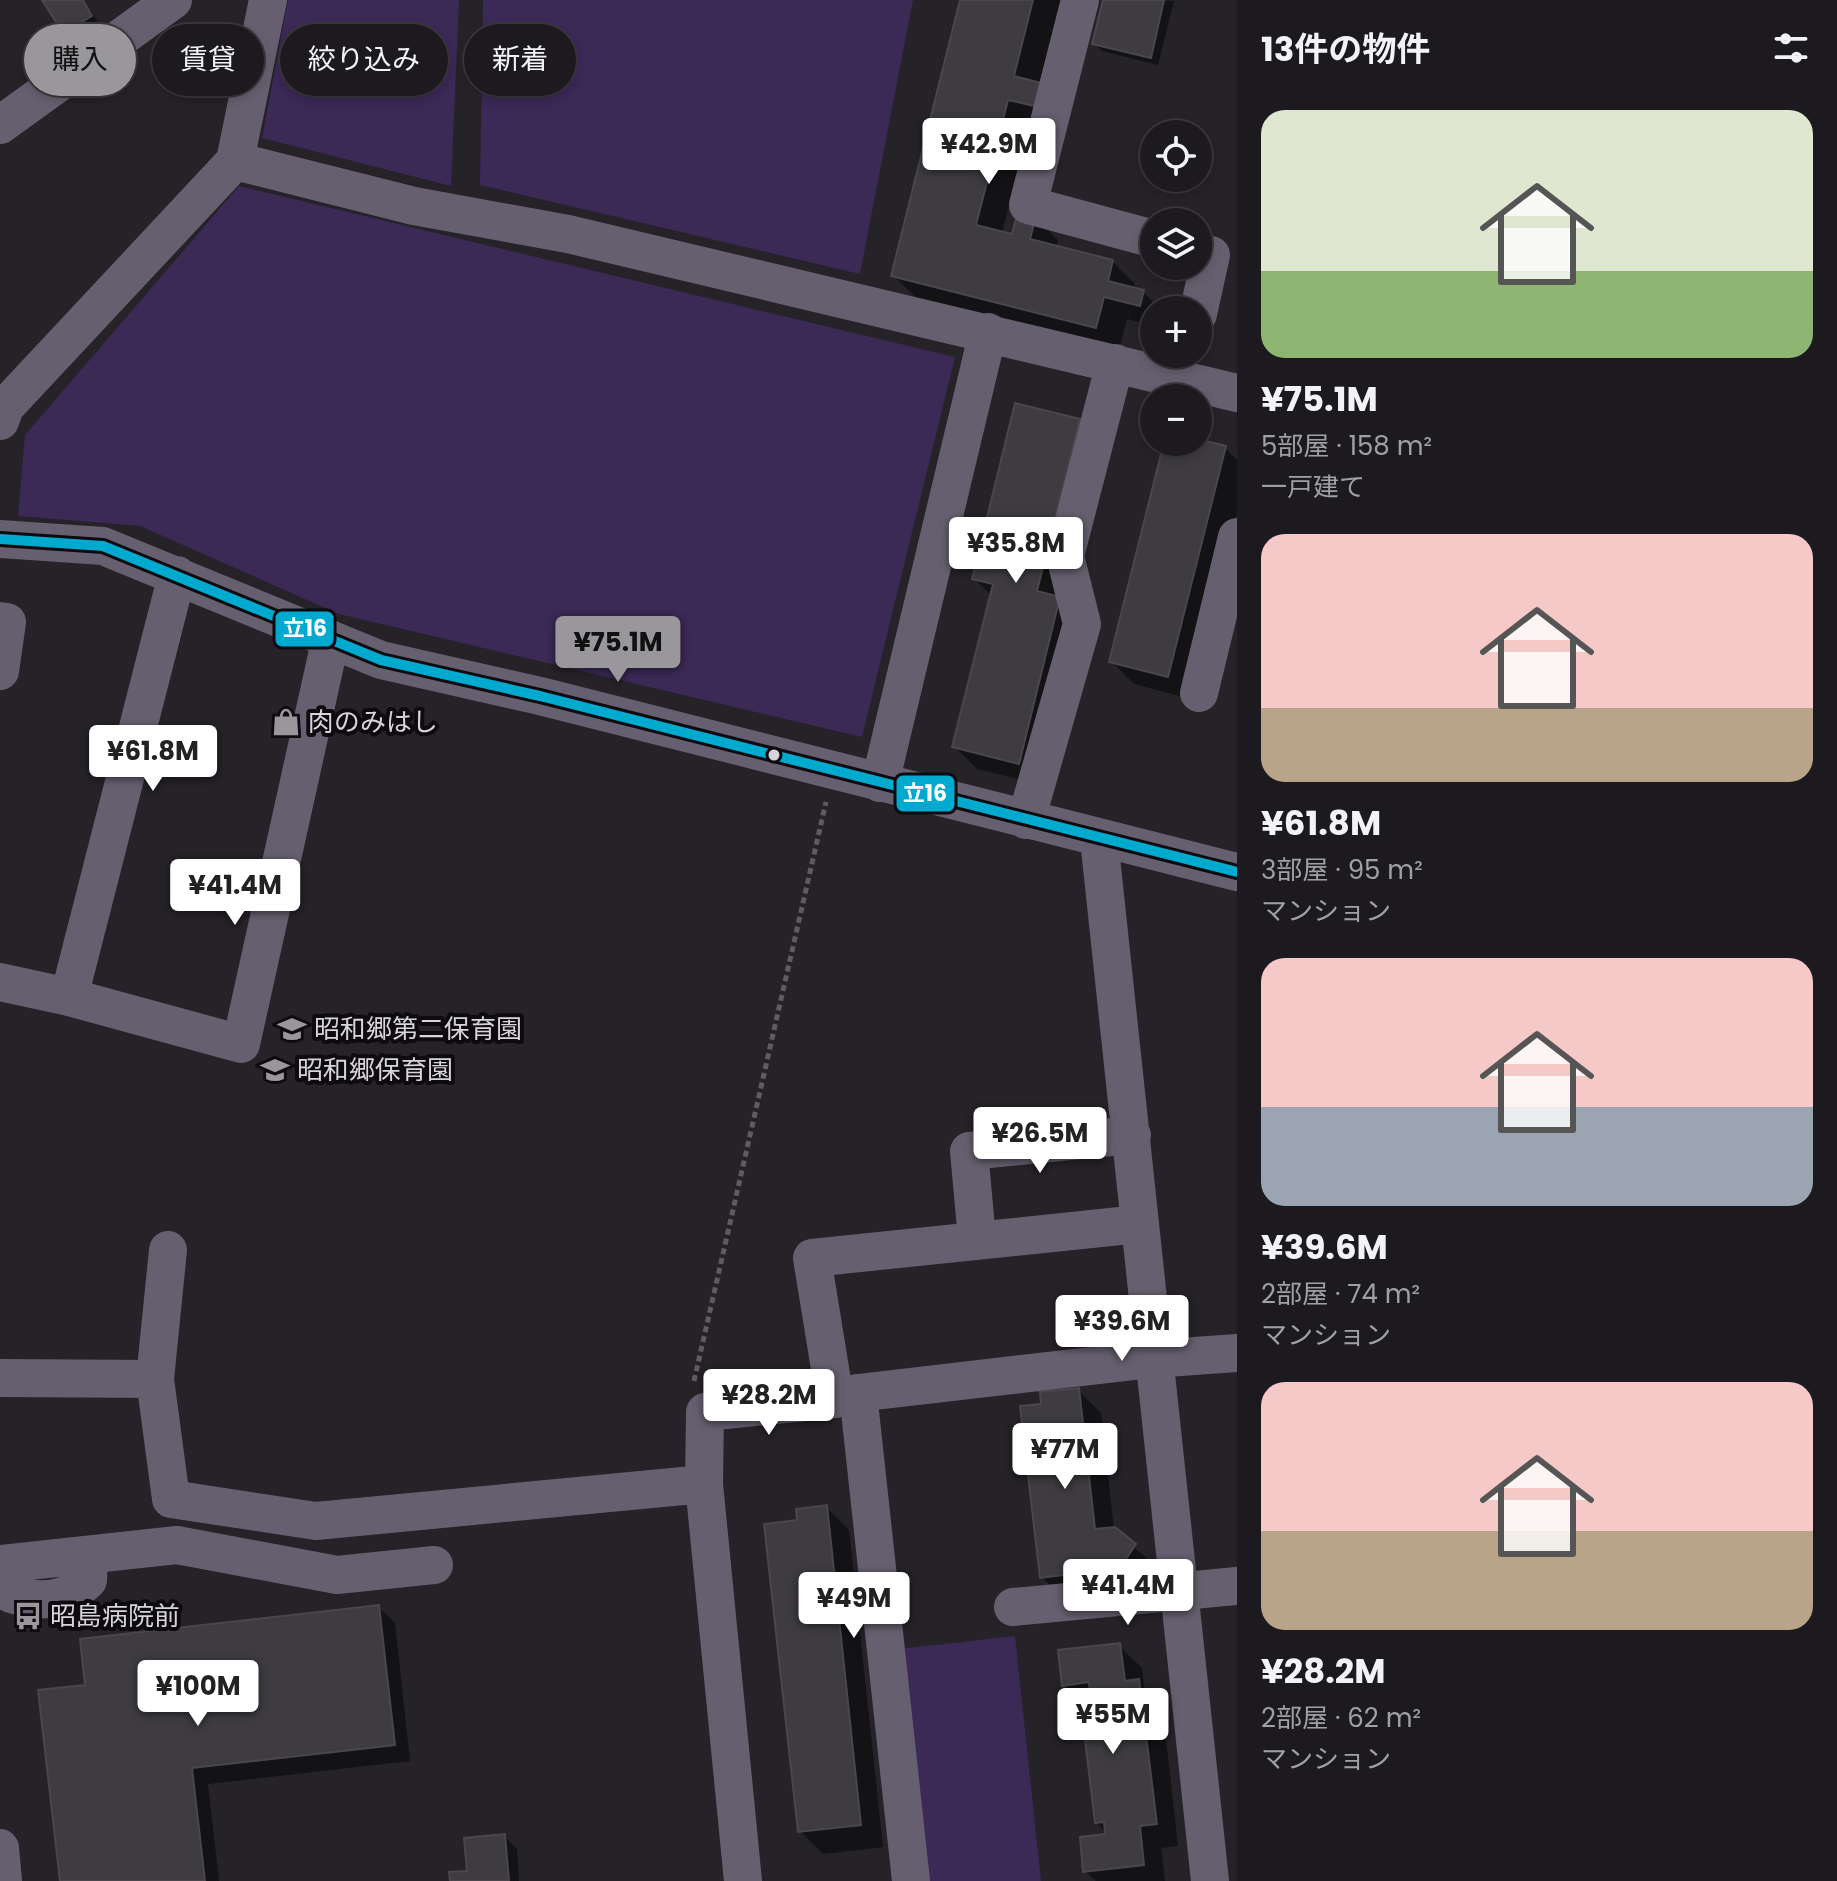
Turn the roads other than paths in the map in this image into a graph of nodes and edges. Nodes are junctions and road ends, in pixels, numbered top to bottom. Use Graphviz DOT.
graph roads {
  1 [pos="173,0"];
  2 [pos="268,0"];
  3 [pos="1080,0"];
  4 [pos="5,110"];
  5 [pos="235,161"];
  6 [pos="1140,235"];
  7 [pos="988,332"];
  8 [pos="1115,363"];
  9 [pos="1140,364"];
  10 [pos="1188,368"];
  11 [pos="1237,393"];
  12 [pos="2,410"];
  13 [pos="1237,537"];
  14 [pos="0,539"];
  15 [pos="177,575"];
  16 [pos="0,621"];
  17 [pos="330,642"];
  18 [pos="0,671"];
  19 [pos="1199,693"];
  20 [pos="880,783"];
  21 [pos="1026,820"];
  22 [pos="1099,839"];
  23 [pos="1237,872"];
  24 [pos="0,982"];
  25 [pos="69,997"];
  26 [pos="1132,1135"];
  27 [pos="1139,1224"];
  28 [pos="977,1239"];
  29 [pos="168,1250"];
  30 [pos="1237,1353"];
  31 [pos="1152,1359"];
  32 [pos="0,1378"];
  33 [pos="155,1379"];
  34 [pos="847,1396"];
  35 [pos="704,1484"];
  36 [pos="171,1499"];
  37 [pos="177,1545"];
  38 [pos="89,1555"];
  39 [pos="0,1564"];
  40 [pos="434,1565"];
  41 [pos="0,1573"];
  42 [pos="1237,1586"];
  43 [pos="1180,1591"];
  44 [pos="1013,1607"];
  45 [pos="0,1848"];
  46 [pos="3,1881"];
  47 [pos="743,1881"];
  48 [pos="911,1881"];
  49 [pos="1210,1881"];
  1 -- 4 [label="street"];
  2 -- 5 [label="street"];
  3 -- 6 [label="street"];
  5 -- 7 [label="street"];
  5 -- 12 [label="street"];
  7 -- 8 [label="street"];
  7 -- 20 [label="street"];
  8 -- 9 [label="street"];
  8 -- 21 [label="street"];
  10 -- 11 [label="street"];
  13 -- 19 [label="street"];
  14 -- 15 [label="street"];
  15 -- 17 [label="street"];
  15 -- 25 [label="street"];
  16 -- 18 [label="street"];
  17 -- 20 [label="street"];
  17 -- 25 [label="street"];
  20 -- 21 [label="street"];
  21 -- 22 [label="street"];
  22 -- 23 [label="street"];
  22 -- 26 [label="street"];
  24 -- 25 [label="street"];
  26 -- 27 [label="street"];
  26 -- 28 [label="street"];
  27 -- 28 [label="street"];
  27 -- 31 [label="street"];
  28 -- 34 [label="street"];
  29 -- 33 [label="street"];
  30 -- 31 [label="street"];
  31 -- 34 [label="street"];
  31 -- 43 [label="street"];
  32 -- 33 [label="street"];
  33 -- 36 [label="street"];
  34 -- 35 [label="street"];
  34 -- 48 [label="street"];
  35 -- 36 [label="street"];
  35 -- 47 [label="street"];
  36 -- 37 [label="street"];
  37 -- 38 [label="street"];
  37 -- 40 [label="street"];
  38 -- 39 [label="street"];
  38 -- 41 [label="street"];
  42 -- 43 [label="street"];
  43 -- 44 [label="street"];
  43 -- 49 [label="street"];
  45 -- 46 [label="street"];
}
